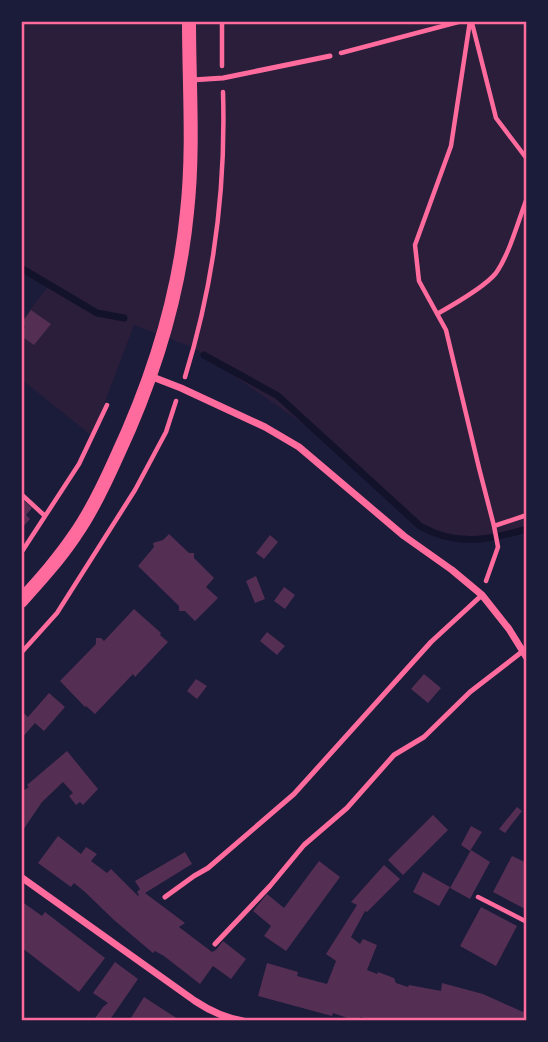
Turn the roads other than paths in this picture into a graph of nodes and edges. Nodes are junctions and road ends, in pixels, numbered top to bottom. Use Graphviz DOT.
graph roads {
  1 [pos="189,21"];
  2 [pos="330,56"];
  3 [pos="189,80"];
  4 [pos="150,376"];
  5 [pos="482,595"];
  6 [pos="21,601"];
  7 [pos="525,654"];
  8 [pos="21,877"];
  9 [pos="164,897"];
  10 [pos="215,944"];
  11 [pos="243,1021"];
  1 -- 3 [label="main road"];
  2 -- 3 [label="lane"];
  3 -- 4 [label="main road"];
  4 -- 5 [label="street"];
  4 -- 6 [label="main road"];
  5 -- 7 [label="street"];
  5 -- 9 [label="lane"];
  7 -- 10 [label="lane"];
  8 -- 11 [label="street"];
}
